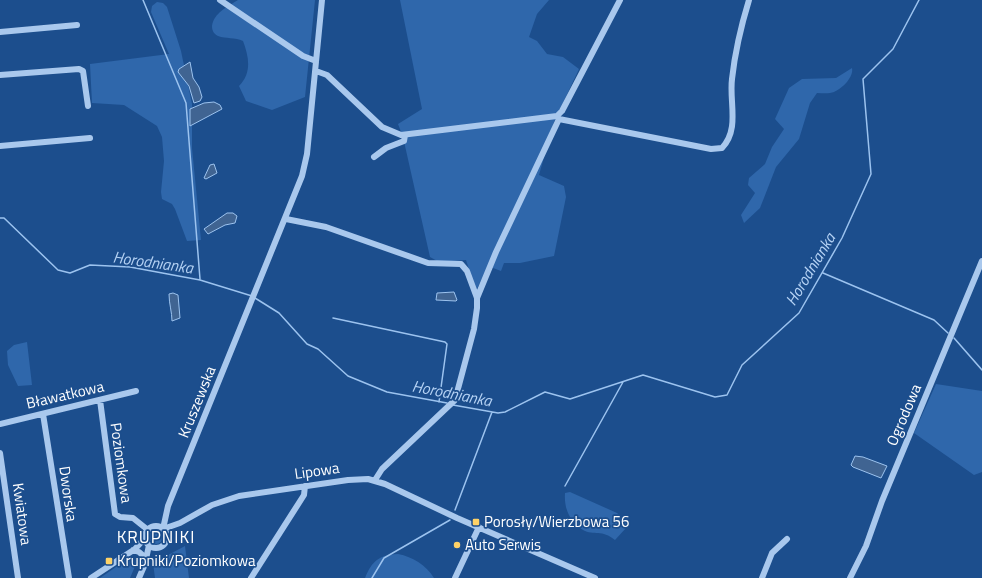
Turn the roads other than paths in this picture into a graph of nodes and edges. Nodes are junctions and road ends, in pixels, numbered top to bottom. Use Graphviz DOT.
graph roads {
  1 [pos="220,0"];
  2 [pos="322,0"];
  3 [pos="620,0"];
  4 [pos="749,0"];
  5 [pos="77,25"];
  6 [pos="0,32"];
  7 [pos="316,61"];
  8 [pos="316,71"];
  9 [pos="0,75"];
  10 [pos="88,106"];
  11 [pos="558,118"];
  12 [pos="405,135"];
  13 [pos="90,138"];
  14 [pos="0,146"];
  15 [pos="374,156"];
  16 [pos="286,219"];
  17 [pos="982,261"];
  18 [pos="477,298"];
  19 [pos="136,391"];
  20 [pos="100,400"];
  21 [pos="43,414"];
  22 [pos="0,424"];
  23 [pos="0,453"];
  24 [pos="375,480"];
  25 [pos="305,486"];
  26 [pos="166,513"];
  27 [pos="180,523"];
  28 [pos="156,527"];
  29 [pos="479,527"];
  30 [pos="163,529"];
  31 [pos="148,530"];
  32 [pos="167,536"];
  33 [pos="145,538"];
  34 [pos="787,539"];
  35 [pos="149,545"];
  36 [pos="134,549"];
  37 [pos="156,549"];
  38 [pos="145,561"];
  39 [pos="18,578"];
  40 [pos="68,578"];
  41 [pos="90,578"];
  42 [pos="139,578"];
  43 [pos="251,578"];
  44 [pos="454,578"];
  45 [pos="595,578"];
  46 [pos="762,578"];
  47 [pos="850,578"];
  1 -- 7 [label="street"];
  2 -- 7 [label="street, Kruszewska"];
  3 -- 11 [label="street"];
  4 -- 11 [label="street"];
  5 -- 6 [label="street"];
  7 -- 8 [label="street, Kruszewska"];
  8 -- 12 [label="street"];
  8 -- 16 [label="street, Kruszewska"];
  9 -- 10 [label="street"];
  11 -- 12 [label="street"];
  11 -- 18 [label="street"];
  12 -- 15 [label="street"];
  13 -- 14 [label="street"];
  16 -- 18 [label="street"];
  16 -- 26 [label="street, Kruszewska"];
  17 -- 47 [label="street, Ogrodowa"];
  18 -- 24 [label="street"];
  19 -- 20 [label="street, Bławatkowa"];
  20 -- 21 [label="street, Bławatkowa"];
  20 -- 31 [label="street, Poziomkowa"];
  21 -- 22 [label="street, Bławatkowa"];
  21 -- 40 [label="street, Dworska"];
  23 -- 39 [label="street, Kwiatowa"];
  24 -- 25 [label="street, Lipowa"];
  24 -- 29 [label="street, Lipowa"];
  25 -- 27 [label="street, Lipowa"];
  25 -- 43 [label="street"];
  26 -- 27 [label="street"];
  26 -- 28 [label="street, Kruszewska"];
  26 -- 30 [label="street, Kruszewska"];
  27 -- 30 [label="street, Lipowa"];
  27 -- 32 [label="street, Lipowa"];
  28 -- 30 [label="street"];
  28 -- 31 [label="street"];
  29 -- 44 [label="street"];
  29 -- 45 [label="street, Lipowa"];
  30 -- 32 [label="street"];
  31 -- 33 [label="street"];
  32 -- 37 [label="street"];
  33 -- 35 [label="street"];
  33 -- 36 [label="street"];
  34 -- 46 [label="street"];
  35 -- 36 [label="street"];
  35 -- 37 [label="street"];
  35 -- 38 [label="street"];
  36 -- 38 [label="street"];
  36 -- 41 [label="street"];
  37 -- 38 [label="street"];
  38 -- 42 [label="street"];
}
